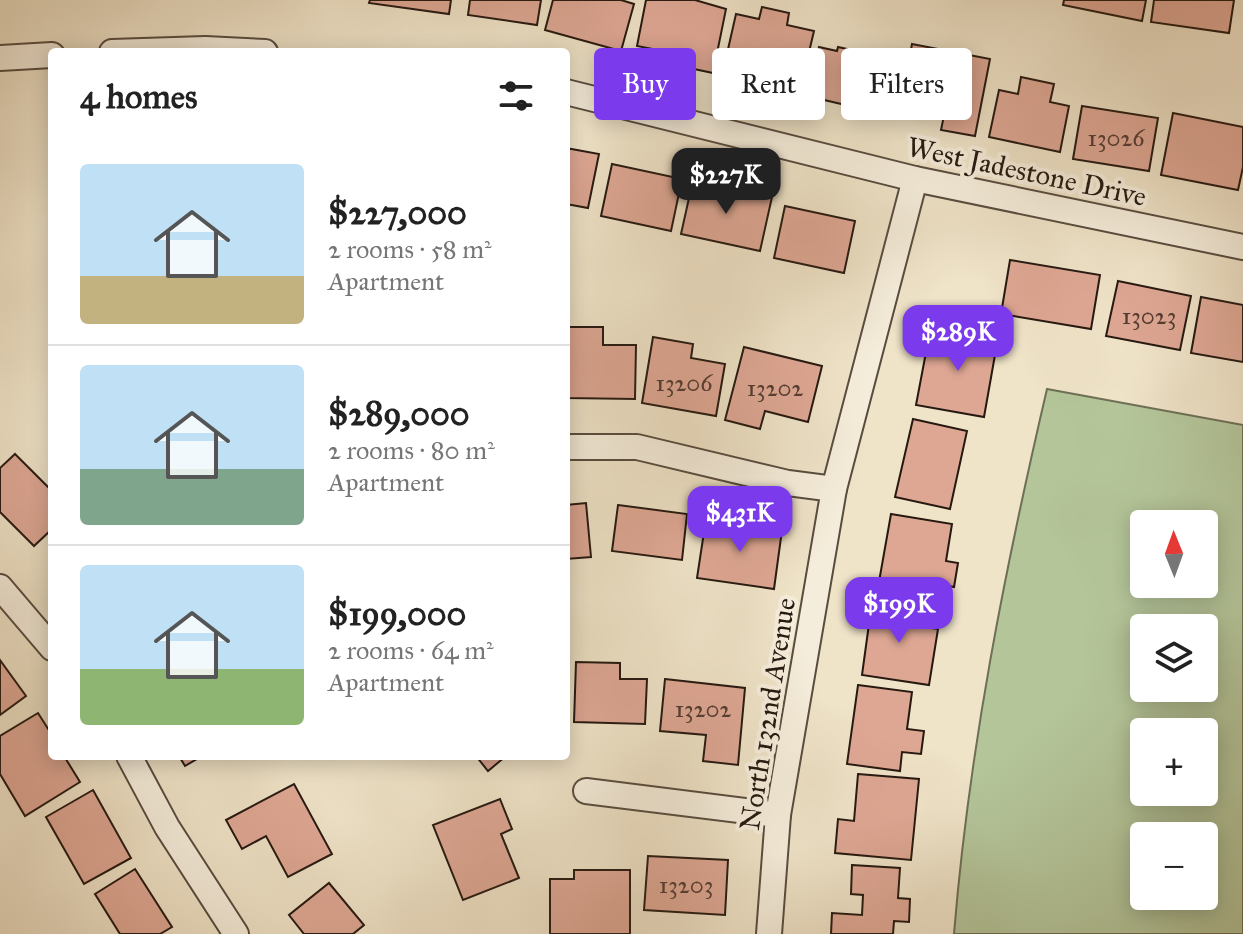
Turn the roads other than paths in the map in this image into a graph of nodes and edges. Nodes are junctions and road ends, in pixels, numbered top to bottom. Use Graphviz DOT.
graph roads {
  1 [pos="48,55"];
  2 [pos="0,58"];
  3 [pos="570,93"];
  4 [pos="915,179"];
  5 [pos="1243,247"];
  6 [pos="570,447"];
  7 [pos="834,489"];
  8 [pos="0,587"];
  9 [pos="48,643"];
  10 [pos="131,760"];
  11 [pos="586,791"];
  12 [pos="778,815"];
  13 [pos="236,934"];
  14 [pos="769,934"];
  1 -- 2 [label="street"];
  3 -- 4 [label="street, West Jadestone Drive"];
  4 -- 5 [label="street, West Jadestone Drive"];
  4 -- 7 [label="street, North 132nd Avenue"];
  6 -- 7 [label="street"];
  7 -- 12 [label="street, North 132nd Avenue"];
  8 -- 9 [label="street"];
  10 -- 13 [label="street"];
  11 -- 12 [label="street"];
  12 -- 14 [label="street, North 132nd Avenue"];
}
